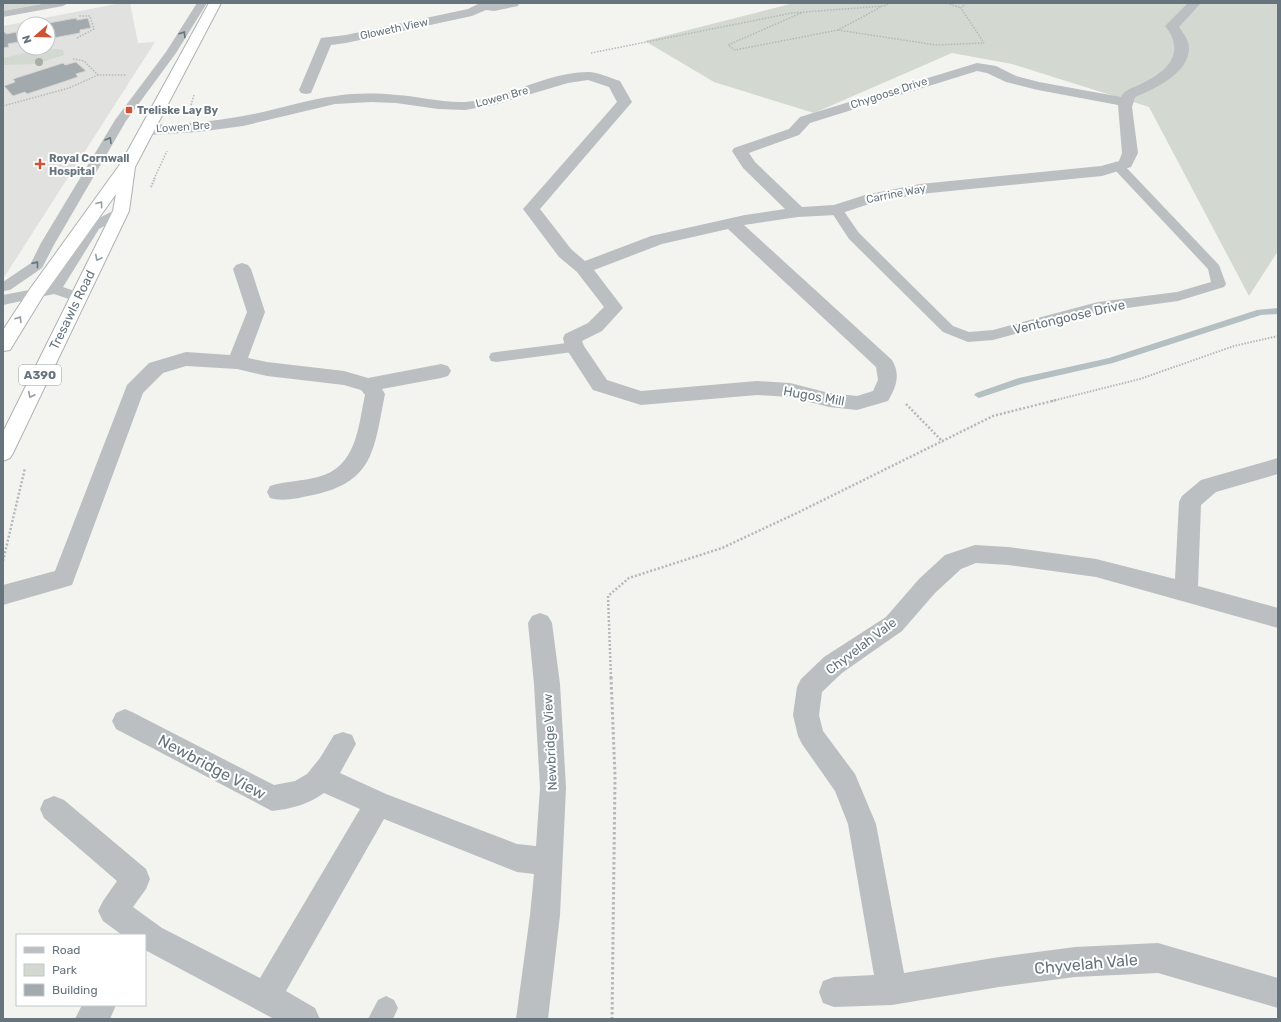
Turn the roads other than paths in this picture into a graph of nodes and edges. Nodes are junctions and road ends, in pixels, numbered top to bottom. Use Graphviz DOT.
graph roads {
  1 [pos="63,3"];
  2 [pos="202,3"];
  3 [pos="215,3"];
  4 [pos="513,3"];
  5 [pos="1195,3"];
  6 [pos="481,5"];
  7 [pos="3,14"];
  8 [pos="306,90"];
  9 [pos="1126,102"];
  10 [pos="147,130"];
  11 [pos="129,164"];
  12 [pos="1118,166"];
  13 [pos="836,210"];
  14 [pos="121,211"];
  15 [pos="798,212"];
  16 [pos="732,223"];
  17 [pos="583,268"];
  18 [pos="242,269"];
  19 [pos="55,289"];
  20 [pos="36,293"];
  21 [pos="4,294"];
  22 [pos="78,297"];
  23 [pos="3,345"];
  24 [pos="575,347"];
  25 [pos="496,357"];
  26 [pos="236,362"];
  27 [pos="441,371"];
  28 [pos="368,385"];
  29 [pos="3,453"];
  30 [pos="1278,466"];
  31 [pos="278,492"];
  32 [pos="1186,592"];
  33 [pos="3,595"];
  34 [pos="1278,618"];
  35 [pos="540,623"];
  36 [pos="125,721"];
  37 [pos="343,744"];
  38 [pos="322,778"];
  39 [pos="378,804"];
  40 [pos="54,809"];
  41 [pos="549,861"];
  42 [pos="139,934"];
  43 [pos="148,942"];
  44 [pos="892,990"];
  45 [pos="834,992"];
  46 [pos="1278,993"];
  47 [pos="266,997"];
  48 [pos="100,1006"];
  49 [pos="91,1019"];
  50 [pos="304,1019"];
  51 [pos="532,1019"];
  1 -- 7 [label="lane"];
  21 -- 2 [label="lane, one-way"];
  3 -- 10 [label="highway, Tresawls Road / A390"];
  4 -- 6 [label="street, Gloweth View"];
  5 -- 9 [label="street"];
  6 -- 8 [label="street, Gloweth View"];
  9 -- 12 [label="street"];
  9 -- 15 [label="street, Chygoose Drive"];
  10 -- 11 [label="highway, Tresawls Road / A390"];
  10 -- 17 [label="street, Lowen Bre"];
  11 -- 14 [label="highway, Tresawls Road / A390"];
  20 -- 11 [label="highway, Tresawls Road / A390, one-way"];
  12 -- 13 [label="street, Carrine Way"];
  12 -- 13 [label="lane, Ventongoose Drive"];
  13 -- 15 [label="street, Carrine Way"];
  14 -- 19 [label="lane, Tresawls Road"];
  14 -- 22 [label="highway, Tresawls Road / A390, one-way"];
  15 -- 16 [label="street, Carrine Way"];
  16 -- 17 [label="street, Carrine Way"];
  16 -- 24 [label="street, Hugos Mill"];
  17 -- 24 [label="street"];
  18 -- 26 [label="street"];
  19 -- 20 [label="lane"];
  19 -- 22 [label="lane"];
  20 -- 21 [label="lane"];
  23 -- 20 [label="highway, Tresawls Road / A390, one-way"];
  22 -- 29 [label="highway, Tresawls Road / A390, one-way"];
  24 -- 25 [label="lane"];
  26 -- 28 [label="street"];
  26 -- 33 [label="street"];
  27 -- 28 [label="street"];
  28 -- 31 [label="street"];
  30 -- 32 [label="street"];
  32 -- 34 [label="street, Chyvelah Vale"];
  32 -- 44 [label="street, Chyvelah Vale"];
  35 -- 41 [label="street, Newbridge View"];
  36 -- 38 [label="street, Newbridge View"];
  37 -- 38 [label="street, Newbridge View"];
  38 -- 39 [label="street"];
  39 -- 41 [label="street"];
  39 -- 47 [label="street"];
  40 -- 42 [label="street"];
  41 -- 51 [label="street, Newbridge View"];
  43 -- 47 [label="street"];
  44 -- 45 [label="street, Chyvelah Vale"];
  44 -- 46 [label="street, Chyvelah Vale"];
  47 -- 50 [label="street"];
  48 -- 49 [label="street"];
}
